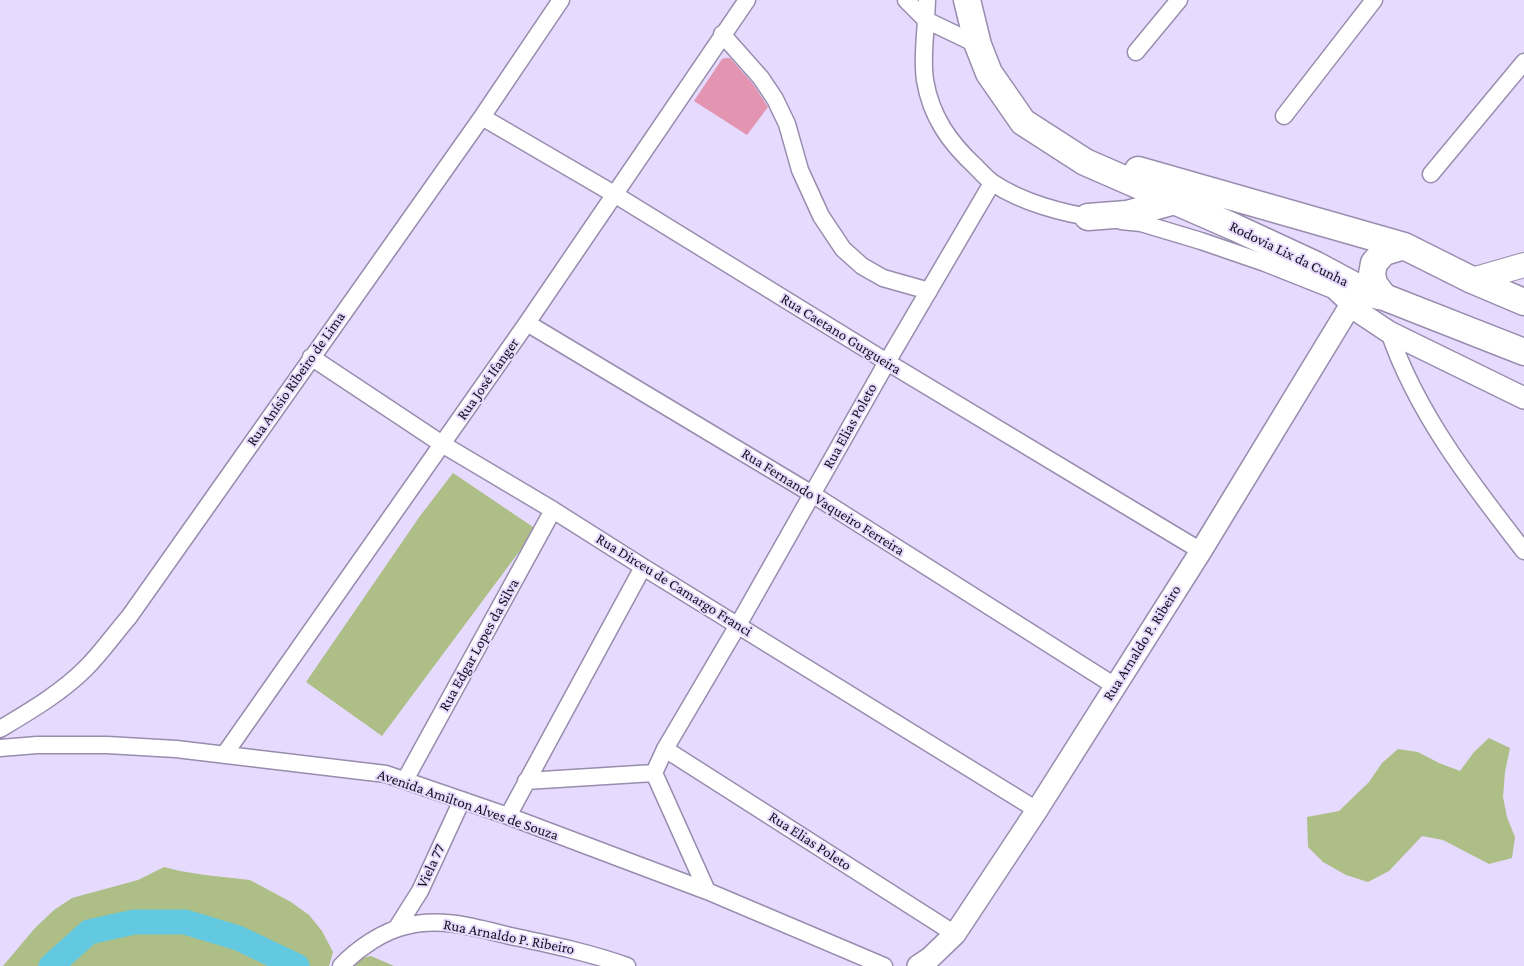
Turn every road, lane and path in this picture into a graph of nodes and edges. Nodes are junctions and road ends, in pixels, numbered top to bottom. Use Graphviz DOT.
graph roads {
  1 [pos="561,0"];
  2 [pos="747,0"];
  3 [pos="906,0"];
  4 [pos="927,0"];
  5 [pos="967,0"];
  6 [pos="1179,0"];
  7 [pos="1374,0"];
  8 [pos="926,20"];
  9 [pos="722,34"];
  10 [pos="978,45"];
  11 [pos="1136,52"];
  12 [pos="1524,62"];
  13 [pos="1284,116"];
  14 [pos="482,117"];
  15 [pos="1058,146"];
  16 [pos="1431,174"];
  17 [pos="992,183"];
  18 [pos="614,194"];
  19 [pos="1175,201"];
  20 [pos="1088,217"];
  21 [pos="1404,246"];
  22 [pos="1524,264"];
  23 [pos="1472,280"];
  24 [pos="929,291"];
  25 [pos="1384,297"];
  26 [pos="1524,302"];
  27 [pos="1350,306"];
  28 [pos="527,324"];
  29 [pos="1389,332"];
  30 [pos="1524,352"];
  31 [pos="311,357"];
  32 [pos="887,362"];
  33 [pos="1524,398"];
  34 [pos="442,444"];
  35 [pos="812,494"];
  36 [pos="554,510"];
  37 [pos="1201,550"];
  38 [pos="1524,551"];
  39 [pos="643,567"];
  40 [pos="738,625"];
  41 [pos="1115,686"];
  42 [pos="0,729"];
  43 [pos="0,748"];
  44 [pos="665,749"];
  45 [pos="224,755"];
  46 [pos="654,773"];
  47 [pos="405,780"];
  48 [pos="526,781"];
  49 [pos="462,800"];
  50 [pos="1038,810"];
  51 [pos="508,816"];
  52 [pos="707,891"];
  53 [pos="396,929"];
  54 [pos="955,934"];
  55 [pos="341,966"];
  56 [pos="627,966"];
  57 [pos="884,966"];
  58 [pos="918,966"];
  1 -- 14 [label="street, Rua Anísio Ribeiro de Lima"];
  2 -- 9 [label="street, Rua José Ifanger"];
  3 -- 8 [label="street"];
  4 -- 8 [label="street"];
  5 -- 10 [label="main road, Rodovia Lix da Cunha"];
  6 -- 11 [label="street"];
  7 -- 13 [label="street"];
  8 -- 10 [label="street"];
  8 -- 17 [label="street"];
  9 -- 18 [label="street, Rua José Ifanger"];
  9 -- 24 [label="street"];
  10 -- 15 [label="main road, Rodovia Lix da Cunha"];
  12 -- 16 [label="street"];
  14 -- 18 [label="street, Rua Caetano Gurgueira"];
  14 -- 31 [label="street, Rua Anísio Ribeiro de Lima"];
  15 -- 19 [label="main road, Rodovia Lix da Cunha"];
  15 -- 21 [label="main road, Rodovia Lix da Cunha"];
  17 -- 20 [label="street"];
  17 -- 24 [label="street, Rua Elias Poleto"];
  18 -- 28 [label="street, Rua José Ifanger"];
  18 -- 32 [label="street, Rua Caetano Gurgueira"];
  19 -- 20 [label="main road"];
  19 -- 25 [label="main road, Rodovia Lix da Cunha"];
  20 -- 27 [label="street"];
  21 -- 23 [label="main road, Rodovia Lix da Cunha"];
  21 -- 25 [label="main road"];
  22 -- 23 [label="main road"];
  23 -- 26 [label="main road, Rodovia Lix da Cunha"];
  24 -- 32 [label="street, Rua Elias Poleto"];
  25 -- 30 [label="main road, Rodovia Lix da Cunha"];
  27 -- 29 [label="street"];
  27 -- 37 [label="street, Rua Arnaldo P. Ribeiro"];
  28 -- 34 [label="street, Rua José Ifanger"];
  28 -- 35 [label="street, Rua Fernando Vaqueiro Ferreira"];
  29 -- 33 [label="street"];
  29 -- 38 [label="street"];
  31 -- 34 [label="street, Rua Dirceu de Camargo Franci"];
  31 -- 42 [label="street, Rua Anísio Ribeiro de Lima"];
  32 -- 35 [label="street, Rua Elias Poleto"];
  32 -- 37 [label="street, Rua Caetano Gurgueira"];
  34 -- 36 [label="street, Rua Dirceu de Camargo Franci"];
  34 -- 45 [label="street, Rua José Ifanger"];
  35 -- 40 [label="street, Rua Elias Poleto"];
  35 -- 41 [label="street, Rua Fernando Vaqueiro Ferreira"];
  36 -- 39 [label="street, Rua Dirceu de Camargo Franci"];
  36 -- 47 [label="street, Rua Edgar Lopes da Silva"];
  37 -- 41 [label="street, Rua Arnaldo P. Ribeiro"];
  39 -- 40 [label="street, Rua Dirceu de Camargo Franci"];
  39 -- 48 [label="street"];
  40 -- 44 [label="street, Rua Elias Poleto"];
  40 -- 50 [label="street, Rua Dirceu de Camargo Franci"];
  41 -- 50 [label="street, Rua Arnaldo P. Ribeiro"];
  43 -- 45 [label="street, Avenida Amilton Alves de Souza"];
  44 -- 46 [label="street, Rua Elias Poleto"];
  44 -- 54 [label="street, Rua Elias Poleto"];
  45 -- 47 [label="street, Avenida Amilton Alves de Souza"];
  46 -- 48 [label="street"];
  46 -- 52 [label="street"];
  47 -- 49 [label="street, Avenida Amilton Alves de Souza"];
  48 -- 51 [label="street"];
  49 -- 51 [label="street, Avenida Amilton Alves de Souza"];
  49 -- 53 [label="street, Viela 77"];
  50 -- 54 [label="street, Rua Arnaldo P. Ribeiro"];
  51 -- 52 [label="street, Avenida Amilton Alves de Souza"];
  52 -- 57 [label="street, Avenida Amilton Alves de Souza"];
  53 -- 55 [label="street, Rua Arnaldo P. Ribeiro"];
  53 -- 56 [label="street, Rua Arnaldo P. Ribeiro"];
  54 -- 58 [label="street, Rua Arnaldo P. Ribeiro"];
}
